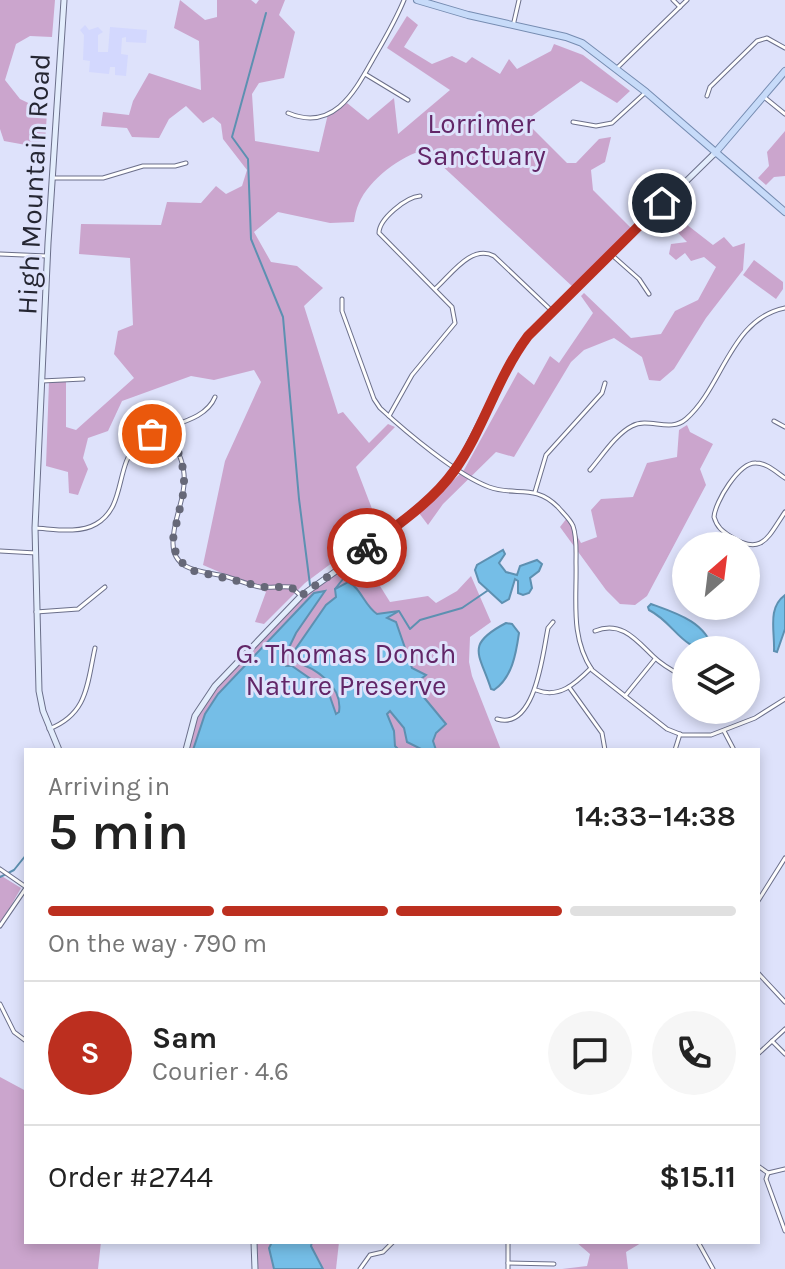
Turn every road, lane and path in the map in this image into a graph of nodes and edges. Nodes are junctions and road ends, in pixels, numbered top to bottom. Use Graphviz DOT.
graph roads {
  1 [pos="64,0"];
  2 [pos="404,0"];
  3 [pos="417,0"];
  4 [pos="519,0"];
  5 [pos="673,0"];
  6 [pos="687,0"];
  7 [pos="680,7"];
  8 [pos="513,26"];
  9 [pos="785,48"];
  10 [pos="617,68"];
  11 [pos="785,71"];
  12 [pos="365,74"];
  13 [pos="646,92"];
  14 [pos="707,96"];
  15 [pos="764,97"];
  16 [pos="408,100"];
  17 [pos="288,113"];
  18 [pos="785,114"];
  19 [pos="573,122"];
  20 [pos="715,153"];
  21 [pos="186,163"];
  22 [pos="52,178"];
  23 [pos="420,196"];
  24 [pos="785,212"];
  25 [pos="611,253"];
  26 [pos="0,254"];
  27 [pos="47,256"];
  28 [pos="435,289"];
  29 [pos="649,294"];
  30 [pos="342,299"];
  31 [pos="785,308"];
  32 [pos="552,311"];
  33 [pos="83,379"];
  34 [pos="42,381"];
  35 [pos="605,383"];
  36 [pos="215,397"];
  37 [pos="389,416"];
  38 [pos="774,421"];
  39 [pos="785,427"];
  40 [pos="166,428"];
  41 [pos="456,468"];
  42 [pos="590,470"];
  43 [pos="785,478"];
  44 [pos="535,492"];
  45 [pos="785,512"];
  46 [pos="35,528"];
  47 [pos="0,551"];
  48 [pos="36,553"];
  49 [pos="105,587"];
  50 [pos="301,596"];
  51 [pos="36,612"];
  52 [pos="553,622"];
  53 [pos="595,631"];
  54 [pos="95,648"];
  55 [pos="655,659"];
  56 [pos="591,668"];
  57 [pos="672,669"];
  58 [pos="569,687"];
  59 [pos="536,690"];
  60 [pos="625,696"];
  61 [pos="785,699"];
  62 [pos="497,719"];
  63 [pos="49,729"];
  64 [pos="724,731"];
  65 [pos="680,734"];
  66 [pos="58,748"];
  67 [pos="187,748"];
  68 [pos="605,748"];
  69 [pos="676,748"];
  70 [pos="733,748"];
  71 [pos="785,858"];
  72 [pos="0,869"];
  73 [pos="24,887"];
  74 [pos="24,891"];
  75 [pos="760,898"];
  76 [pos="0,926"];
  77 [pos="760,975"];
  78 [pos="785,1002"];
  79 [pos="0,1004"];
  80 [pos="785,1029"];
  81 [pos="24,1040"];
  82 [pos="772,1041"];
  83 [pos="760,1052"];
  84 [pos="785,1054"];
  85 [pos="760,1167"];
  86 [pos="785,1169"];
  87 [pos="768,1173"];
  88 [pos="785,1231"];
  89 [pos="254,1244"];
  90 [pos="391,1244"];
  91 [pos="508,1244"];
  92 [pos="699,1244"];
  93 [pos="508,1263"];
  94 [pos="554,1264"];
  95 [pos="255,1269"];
  96 [pos="360,1269"];
  97 [pos="508,1269"];
  98 [pos="713,1269"];
  1 -- 22 [label="main road, High Mountain Road"];
  2 -- 12 [label="street"];
  3 -- 8 [label="main road"];
  4 -- 8 [label="street"];
  5 -- 7 [label="street"];
  6 -- 7 [label="street"];
  7 -- 10 [label="street"];
  8 -- 10 [label="main road"];
  9 -- 14 [label="street"];
  10 -- 13 [label="main road"];
  11 -- 15 [label="main road"];
  12 -- 16 [label="street"];
  12 -- 17 [label="street"];
  13 -- 19 [label="street"];
  13 -- 20 [label="main road"];
  15 -- 18 [label="street"];
  15 -- 20 [label="main road"];
  20 -- 24 [label="main road"];
  20 -- 25 [label="main road"];
  21 -- 22 [label="street"];
  22 -- 27 [label="main road, High Mountain Road"];
  23 -- 28 [label="street"];
  25 -- 29 [label="street"];
  25 -- 32 [label="main road"];
  26 -- 27 [label="street"];
  27 -- 34 [label="main road, High Mountain Road"];
  28 -- 32 [label="street"];
  28 -- 37 [label="street"];
  30 -- 37 [label="street"];
  31 -- 42 [label="street"];
  32 -- 41 [label="main road"];
  33 -- 34 [label="street"];
  34 -- 46 [label="main road, High Mountain Road"];
  35 -- 44 [label="street"];
  36 -- 40 [label="street"];
  37 -- 41 [label="street"];
  38 -- 39 [label="street"];
  40 -- 46 [label="street"];
  40 -- 50 [label="street"];
  41 -- 44 [label="street"];
  41 -- 50 [label="main road"];
  43 -- 45 [label="street"];
  44 -- 56 [label="street"];
  46 -- 48 [label="main road, High Mountain Road"];
  47 -- 48 [label="street"];
  48 -- 51 [label="main road, High Mountain Road"];
  49 -- 51 [label="street"];
  50 -- 67 [label="main road"];
  51 -- 63 [label="main road, High Mountain Road"];
  52 -- 59 [label="street"];
  53 -- 55 [label="street"];
  54 -- 63 [label="street"];
  55 -- 57 [label="street"];
  55 -- 60 [label="street"];
  56 -- 58 [label="street"];
  56 -- 60 [label="street"];
  58 -- 59 [label="street"];
  58 -- 68 [label="street"];
  59 -- 62 [label="street"];
  60 -- 65 [label="street"];
  61 -- 64 [label="street"];
  63 -- 66 [label="main road, High Mountain Road"];
  64 -- 65 [label="street"];
  64 -- 70 [label="street"];
  65 -- 69 [label="street"];
  71 -- 75 [label="street"];
  72 -- 73 [label="street"];
  74 -- 76 [label="street"];
  77 -- 78 [label="street"];
  79 -- 81 [label="street"];
  80 -- 82 [label="street"];
  82 -- 83 [label="street"];
  82 -- 84 [label="street"];
  85 -- 87 [label="street"];
  86 -- 87 [label="street"];
  87 -- 88 [label="street"];
  89 -- 95 [label="main road"];
  90 -- 96 [label="street"];
  91 -- 93 [label="street"];
  92 -- 98 [label="street"];
  93 -- 94 [label="street"];
  93 -- 97 [label="street"];
}
